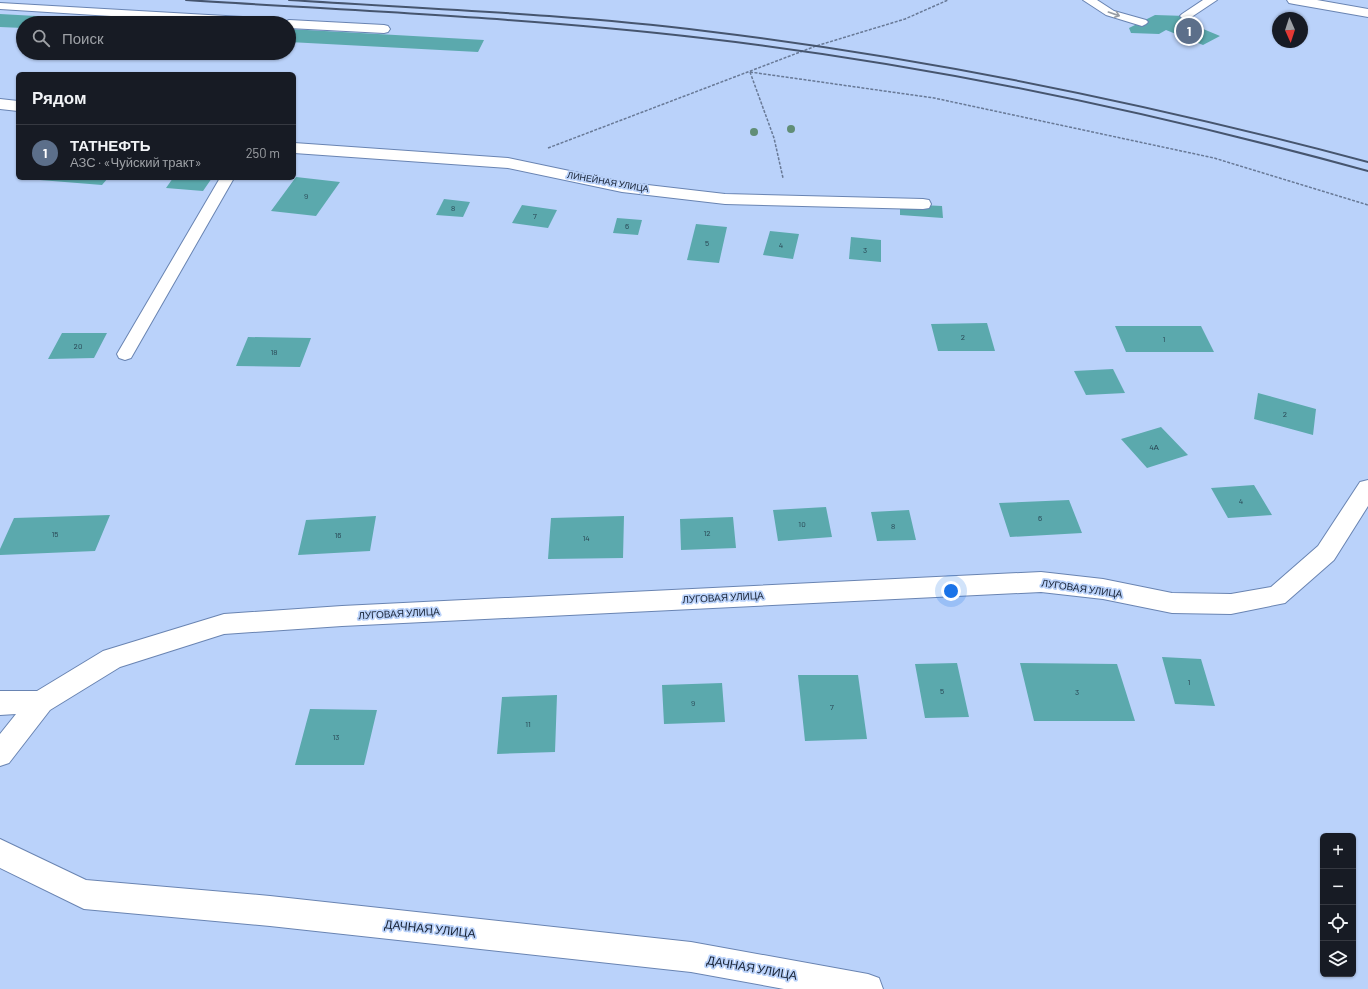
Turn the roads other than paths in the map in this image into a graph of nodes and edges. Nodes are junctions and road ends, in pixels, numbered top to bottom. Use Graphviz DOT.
graph roads {
  1 [pos="1088,0"];
  2 [pos="1211,0"];
  3 [pos="1294,0"];
  4 [pos="1306,0"];
  5 [pos="1339,0"];
  6 [pos="1368,3"];
  7 [pos="0,6"];
  8 [pos="1368,8"];
  9 [pos="1368,13"];
  10 [pos="165,16"];
  11 [pos="1186,16"];
  12 [pos="1142,22"];
  13 [pos="296,24"];
  14 [pos="384,29"];
  15 [pos="0,104"];
  16 [pos="16,106"];
  17 [pos="296,148"];
  18 [pos="227,180"];
  19 [pos="922,204"];
  20 [pos="125,354"];
  21 [pos="1368,488"];
  22 [pos="41,702"];
  23 [pos="0,704"];
  24 [pos="0,754"];
  25 [pos="0,853"];
  26 [pos="868,989"];
  1 -- 12 [label="lane, one-way"];
  2 -- 11 [label="lane"];
  3 -- 9 [label="main road"];
  4 -- 8 [label="main road"];
  5 -- 6 [label="main road"];
  7 -- 10 [label="lane"];
  13 -- 14 [label="lane"];
  15 -- 16 [label="main road"];
  17 -- 19 [label="main road, ЛИНЕЙНАЯ УЛИЦА"];
  18 -- 20 [label="lane"];
  21 -- 22 [label="main road, ЛУГОВАЯ УЛИЦА"];
  22 -- 23 [label="main road"];
  22 -- 24 [label="main road"];
  25 -- 26 [label="main road, ДАЧНАЯ УЛИЦА"];
}
